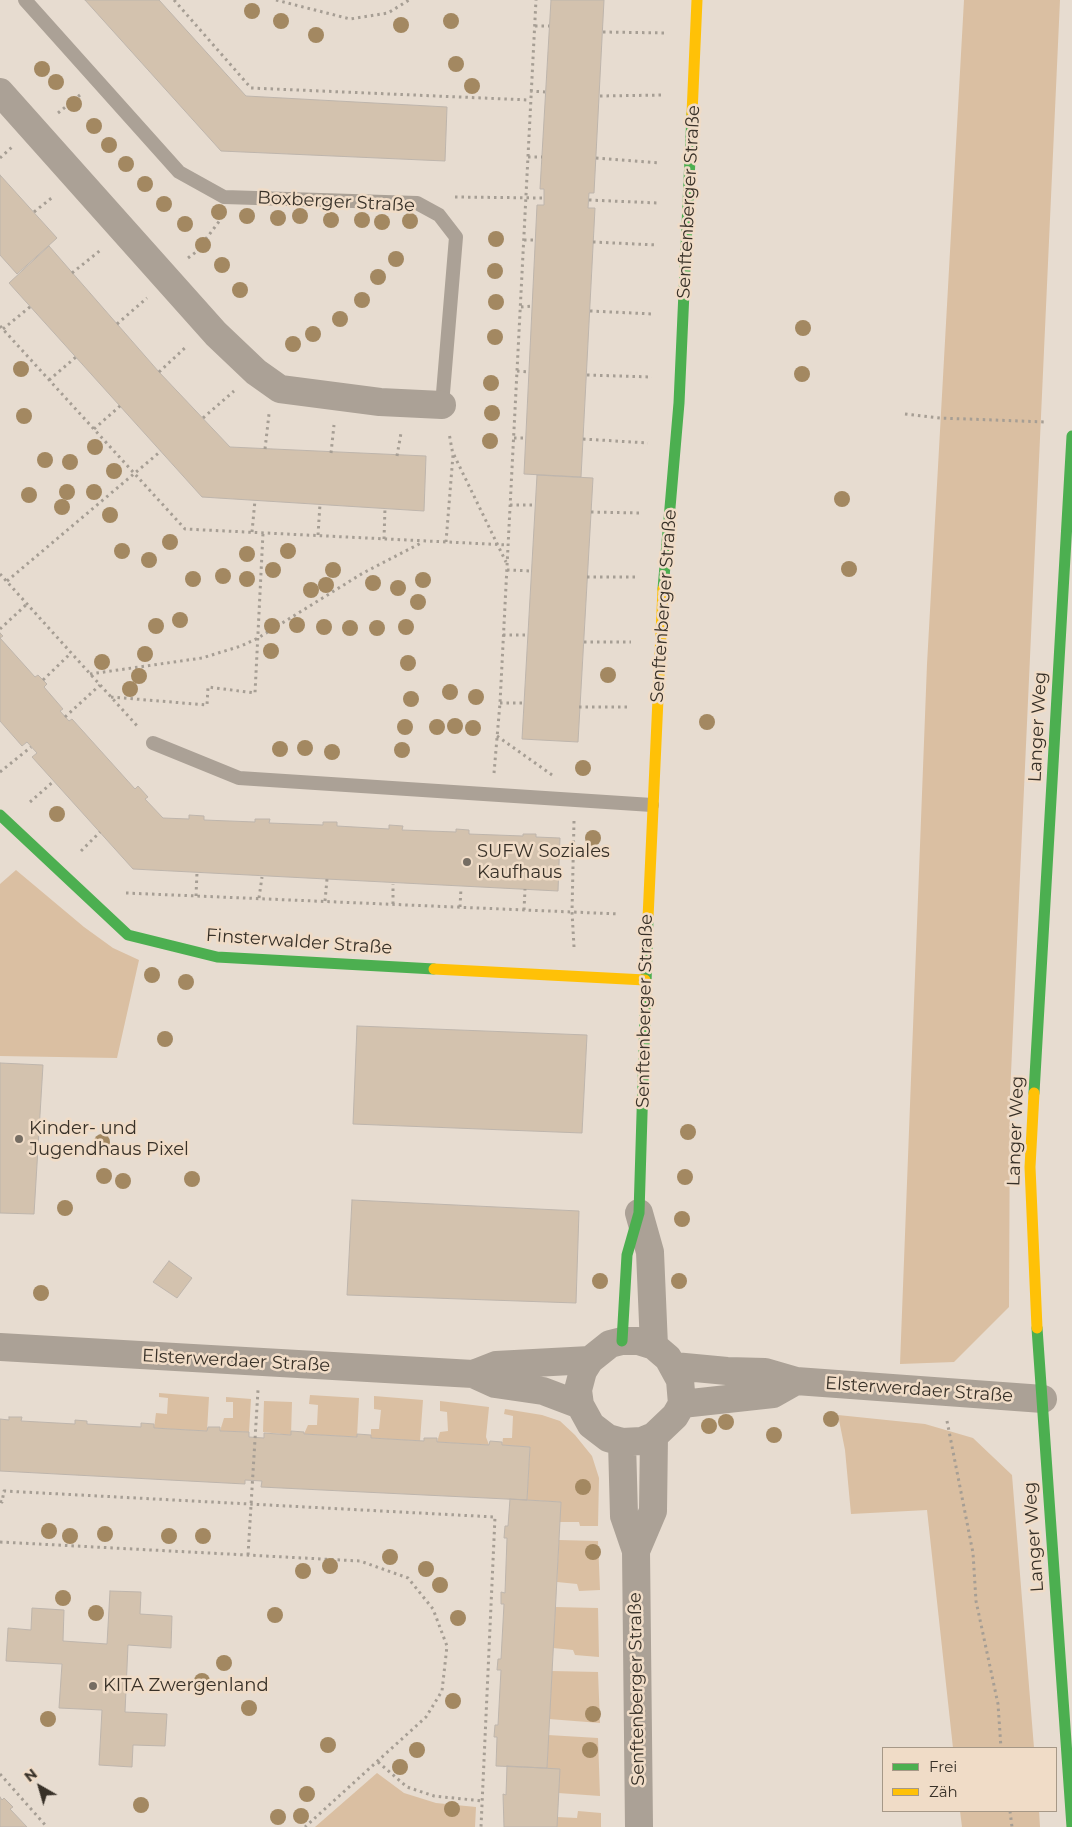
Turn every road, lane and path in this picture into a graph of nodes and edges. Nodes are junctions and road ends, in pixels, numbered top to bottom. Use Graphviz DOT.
graph roads {
  1 [pos="25,0"];
  2 [pos="174,0"];
  3 [pos="276,0"];
  4 [pos="409,0"];
  5 [pos="536,0"];
  6 [pos="697,0"];
  7 [pos="534,26"];
  8 [pos="549,26"];
  9 [pos="603,32"];
  10 [pos="696,33"];
  11 [pos="98,80"];
  12 [pos="530,91"];
  13 [pos="0,92"];
  14 [pos="546,92"];
  15 [pos="694,95"];
  16 [pos="600,96"];
  17 [pos="530,100"];
  18 [pos="36,132"];
  19 [pos="13,147"];
  20 [pos="528,157"];
  21 [pos="542,157"];
  22 [pos="0,158"];
  23 [pos="596,158"];
  24 [pos="691,165"];
  25 [pos="56,194"];
  26 [pos="238,197"];
  27 [pos="526,198"];
  28 [pos="544,198"];
  29 [pos="589,200"];
  30 [pos="417,203"];
  31 [pos="690,204"];
  32 [pos="34,212"];
  33 [pos="524,240"];
  34 [pos="536,240"];
  35 [pos="593,242"];
  36 [pos="104,247"];
  37 [pos="687,247"];
  38 [pos="72,273"];
  39 [pos="157,286"];
  40 [pos="30,306"];
  41 [pos="533,306"];
  42 [pos="521,307"];
  43 [pos="590,311"];
  44 [pos="684,316"];
  45 [pos="116,324"];
  46 [pos="2,327"];
  47 [pos="191,342"];
  48 [pos="76,357"];
  49 [pos="517,371"];
  50 [pos="159,372"];
  51 [pos="530,372"];
  52 [pos="587,376"];
  53 [pos="680,378"];
  54 [pos="49,380"];
  55 [pos="238,388"];
  56 [pos="442,405"];
  57 [pos="120,406"];
  58 [pos="270,409"];
  59 [pos="905,414"];
  60 [pos="204,418"];
  61 [pos="1053,422"];
  62 [pos="334,424"];
  63 [pos="94,429"];
  64 [pos="401,429"];
  65 [pos="1072,436"];
  66 [pos="514,438"];
  67 [pos="526,438"];
  68 [pos="584,439"];
  69 [pos="676,444"];
  70 [pos="265,450"];
  71 [pos="161,451"];
  72 [pos="331,453"];
  73 [pos="453,455"];
  74 [pos="397,456"];
  75 [pos="135,474"];
  76 [pos="255,500"];
  77 [pos="320,504"];
  78 [pos="510,505"];
  79 [pos="536,505"];
  80 [pos="385,508"];
  81 [pos="591,512"];
  82 [pos="670,514"];
  83 [pos="252,532"];
  84 [pos="263,533"];
  85 [pos="318,535"];
  86 [pos="384,539"];
  87 [pos="426,541"];
  88 [pos="446,542"];
  89 [pos="498,544"];
  90 [pos="508,545"];
  91 [pos="507,563"];
  92 [pos="507,570"];
  93 [pos="532,571"];
  94 [pos="0,574"];
  95 [pos="587,577"];
  96 [pos="664,577"];
  97 [pos="7,582"];
  98 [pos="27,604"];
  99 [pos="0,629"];
  100 [pos="503,635"];
  101 [pos="528,635"];
  102 [pos="258,638"];
  103 [pos="661,641"];
  104 [pos="584,642"];
  105 [pos="71,653"];
  106 [pos="90,674"];
  107 [pos="43,680"];
  108 [pos="100,685"];
  109 [pos="111,697"];
  110 [pos="500,703"];
  111 [pos="524,703"];
  112 [pos="579,706"];
  113 [pos="657,708"];
  114 [pos="65,717"];
  115 [pos="497,736"];
  116 [pos="153,744"];
  117 [pos="32,747"];
  118 [pos="0,772"];
  119 [pos="560,780"];
  120 [pos="54,781"];
  121 [pos="492,796"];
  122 [pos="28,804"];
  123 [pos="652,805"];
  124 [pos="2,820"];
  125 [pos="574,820"];
  126 [pos="100,832"];
  127 [pos="75,857"];
  128 [pos="197,872"];
  129 [pos="262,877"];
  130 [pos="327,879"];
  131 [pos="393,884"];
  132 [pos="461,888"];
  133 [pos="525,889"];
  134 [pos="124,893"];
  135 [pos="196,896"];
  136 [pos="259,898"];
  137 [pos="325,901"];
  138 [pos="392,904"];
  139 [pos="460,907"];
  140 [pos="524,910"];
  141 [pos="572,912"];
  142 [pos="622,914"];
  143 [pos="574,949"];
  144 [pos="645,980"];
  145 [pos="639,1213"];
  146 [pos="622,1341"];
  147 [pos="654,1346"];
  148 [pos="0,1347"];
  149 [pos="590,1360"];
  150 [pos="674,1366"];
  151 [pos="473,1374"];
  152 [pos="796,1381"];
  153 [pos="258,1386"];
  154 [pos="1043,1398"];
  155 [pos="682,1404"];
  156 [pos="580,1405"];
  157 [pos="946,1416"];
  158 [pos="654,1436"];
  159 [pos="622,1442"];
  160 [pos="0,1501"];
  161 [pos="251,1504"];
  162 [pos="0,1542"];
  163 [pos="636,1551"];
  164 [pos="248,1555"];
  165 [pos="1001,1747"];
  166 [pos="378,1762"];
  167 [pos="0,1774"];
  168 [pos="483,1801"];
  169 [pos="1010,1812"];
  170 [pos="47,1827"];
  171 [pos="305,1827"];
  172 [pos="481,1827"];
  173 [pos="639,1827"];
  174 [pos="1012,1827"];
  175 [pos="1072,1827"];
  1 -- 11 [label="lane, Boxberger Straße"];
  2 -- 17 [label="path"];
  3 -- 4 [label="path"];
  5 -- 7 [label="path"];
  6 -- 10 [label="street, Senftenberger Straße"];
  7 -- 8 [label="path"];
  7 -- 12 [label="path"];
  9 -- 10 [label="path"];
  10 -- 15 [label="street, Senftenberger Straße"];
  11 -- 18 [label="path"];
  11 -- 26 [label="lane, Boxberger Straße"];
  12 -- 14 [label="path"];
  12 -- 17 [label="path"];
  13 -- 18 [label="street"];
  15 -- 16 [label="path"];
  15 -- 24 [label="street, Senftenberger Straße"];
  17 -- 20 [label="path"];
  18 -- 39 [label="street"];
  19 -- 22 [label="path"];
  20 -- 21 [label="path"];
  20 -- 27 [label="path"];
  23 -- 24 [label="path"];
  24 -- 31 [label="street, Senftenberger Straße"];
  25 -- 32 [label="path"];
  26 -- 30 [label="lane, Boxberger Straße"];
  26 -- 39 [label="path"];
  27 -- 28 [label="path"];
  27 -- 30 [label="path"];
  27 -- 33 [label="path"];
  29 -- 31 [label="path"];
  30 -- 56 [label="lane, Boxberger Straße"];
  31 -- 37 [label="street, Senftenberger Straße"];
  33 -- 34 [label="path"];
  33 -- 42 [label="path"];
  35 -- 37 [label="path"];
  36 -- 38 [label="path"];
  37 -- 44 [label="street, Senftenberger Straße"];
  39 -- 45 [label="path"];
  39 -- 56 [label="street"];
  40 -- 46 [label="path"];
  41 -- 42 [label="path"];
  42 -- 49 [label="path"];
  43 -- 44 [label="path"];
  44 -- 53 [label="street, Senftenberger Straße"];
  46 -- 54 [label="path"];
  47 -- 50 [label="path"];
  48 -- 54 [label="path"];
  49 -- 51 [label="path"];
  49 -- 66 [label="path"];
  52 -- 53 [label="path"];
  53 -- 69 [label="street, Senftenberger Straße"];
  54 -- 63 [label="path"];
  55 -- 60 [label="path"];
  56 -- 73 [label="path"];
  57 -- 63 [label="path"];
  58 -- 70 [label="path"];
  59 -- 61 [label="path"];
  62 -- 72 [label="path"];
  63 -- 75 [label="path"];
  64 -- 74 [label="path"];
  65 -- 154 [label="street, Langer Weg"];
  66 -- 67 [label="path"];
  66 -- 78 [label="path"];
  68 -- 69 [label="path"];
  69 -- 82 [label="street, Senftenberger Straße"];
  71 -- 75 [label="path"];
  73 -- 88 [label="path"];
  73 -- 89 [label="path"];
  75 -- 83 [label="path"];
  75 -- 97 [label="path"];
  76 -- 83 [label="path"];
  77 -- 85 [label="path"];
  78 -- 79 [label="path"];
  78 -- 90 [label="path"];
  80 -- 86 [label="path"];
  81 -- 82 [label="path"];
  82 -- 96 [label="street, Senftenberger Straße"];
  83 -- 84 [label="path"];
  84 -- 85 [label="path"];
  84 -- 102 [label="path"];
  85 -- 86 [label="path"];
  86 -- 87 [label="path"];
  87 -- 88 [label="path"];
  87 -- 102 [label="path"];
  88 -- 89 [label="path"];
  89 -- 90 [label="path"];
  89 -- 91 [label="path"];
  90 -- 91 [label="path"];
  91 -- 92 [label="path"];
  92 -- 93 [label="path"];
  92 -- 100 [label="path"];
  94 -- 97 [label="path"];
  95 -- 96 [label="path"];
  96 -- 103 [label="street, Senftenberger Straße"];
  97 -- 98 [label="path"];
  98 -- 99 [label="path"];
  98 -- 105 [label="path"];
  100 -- 101 [label="path"];
  100 -- 110 [label="path"];
  102 -- 106 [label="path"];
  102 -- 109 [label="path"];
  103 -- 104 [label="path"];
  103 -- 113 [label="street, Senftenberger Straße"];
  105 -- 106 [label="path"];
  105 -- 107 [label="path"];
  106 -- 108 [label="path"];
  108 -- 109 [label="path"];
  108 -- 114 [label="path"];
  109 -- 116 [label="path"];
  110 -- 111 [label="path"];
  110 -- 115 [label="path"];
  112 -- 113 [label="path"];
  113 -- 123 [label="street, Senftenberger Straße"];
  115 -- 119 [label="path"];
  115 -- 121 [label="path"];
  116 -- 121 [label="lane"];
  117 -- 118 [label="path"];
  120 -- 122 [label="path"];
  121 -- 123 [label="lane"];
  123 -- 144 [label="street, Senftenberger Straße"];
  124 -- 144 [label="street, Finsterwalder Straße"];
  125 -- 141 [label="path"];
  126 -- 127 [label="path"];
  128 -- 135 [label="path"];
  129 -- 136 [label="path"];
  130 -- 137 [label="path"];
  131 -- 138 [label="path"];
  132 -- 139 [label="path"];
  133 -- 140 [label="path"];
  134 -- 135 [label="path"];
  135 -- 136 [label="path"];
  136 -- 137 [label="path"];
  137 -- 138 [label="path"];
  138 -- 139 [label="path"];
  139 -- 140 [label="path"];
  140 -- 141 [label="path"];
  141 -- 142 [label="path"];
  141 -- 143 [label="path"];
  144 -- 145 [label="street, Senftenberger Straße"];
  145 -- 146 [label="street, Senftenberger Straße"];
  145 -- 147 [label="street, Senftenberger Straße"];
  146 -- 147 [label="street"];
  146 -- 149 [label="street"];
  147 -- 150 [label="street"];
  148 -- 151 [label="street, Elsterwerdaer Straße"];
  149 -- 151 [label="street, Elsterwerdaer Straße"];
  149 -- 156 [label="street"];
  150 -- 152 [label="street, Elsterwerdaer Straße"];
  150 -- 155 [label="street"];
  151 -- 156 [label="street, Elsterwerdaer Straße"];
  152 -- 154 [label="street, Elsterwerdaer Straße"];
  152 -- 155 [label="street"];
  153 -- 161 [label="path"];
  154 -- 175 [label="street, Langer Weg"];
  155 -- 158 [label="street"];
  156 -- 159 [label="street"];
  157 -- 165 [label="path"];
  158 -- 159 [label="street"];
  158 -- 163 [label="street, Senftenberger Straße"];
  159 -- 163 [label="street, Senftenberger Straße"];
  160 -- 161 [label="path"];
  161 -- 164 [label="path"];
  161 -- 168 [label="path"];
  162 -- 164 [label="path"];
  163 -- 173 [label="street, Senftenberger Straße"];
  164 -- 166 [label="path"];
  166 -- 168 [label="path"];
  166 -- 171 [label="path"];
  167 -- 170 [label="path"];
  168 -- 172 [label="path"];
  169 -- 174 [label="path"];
}
